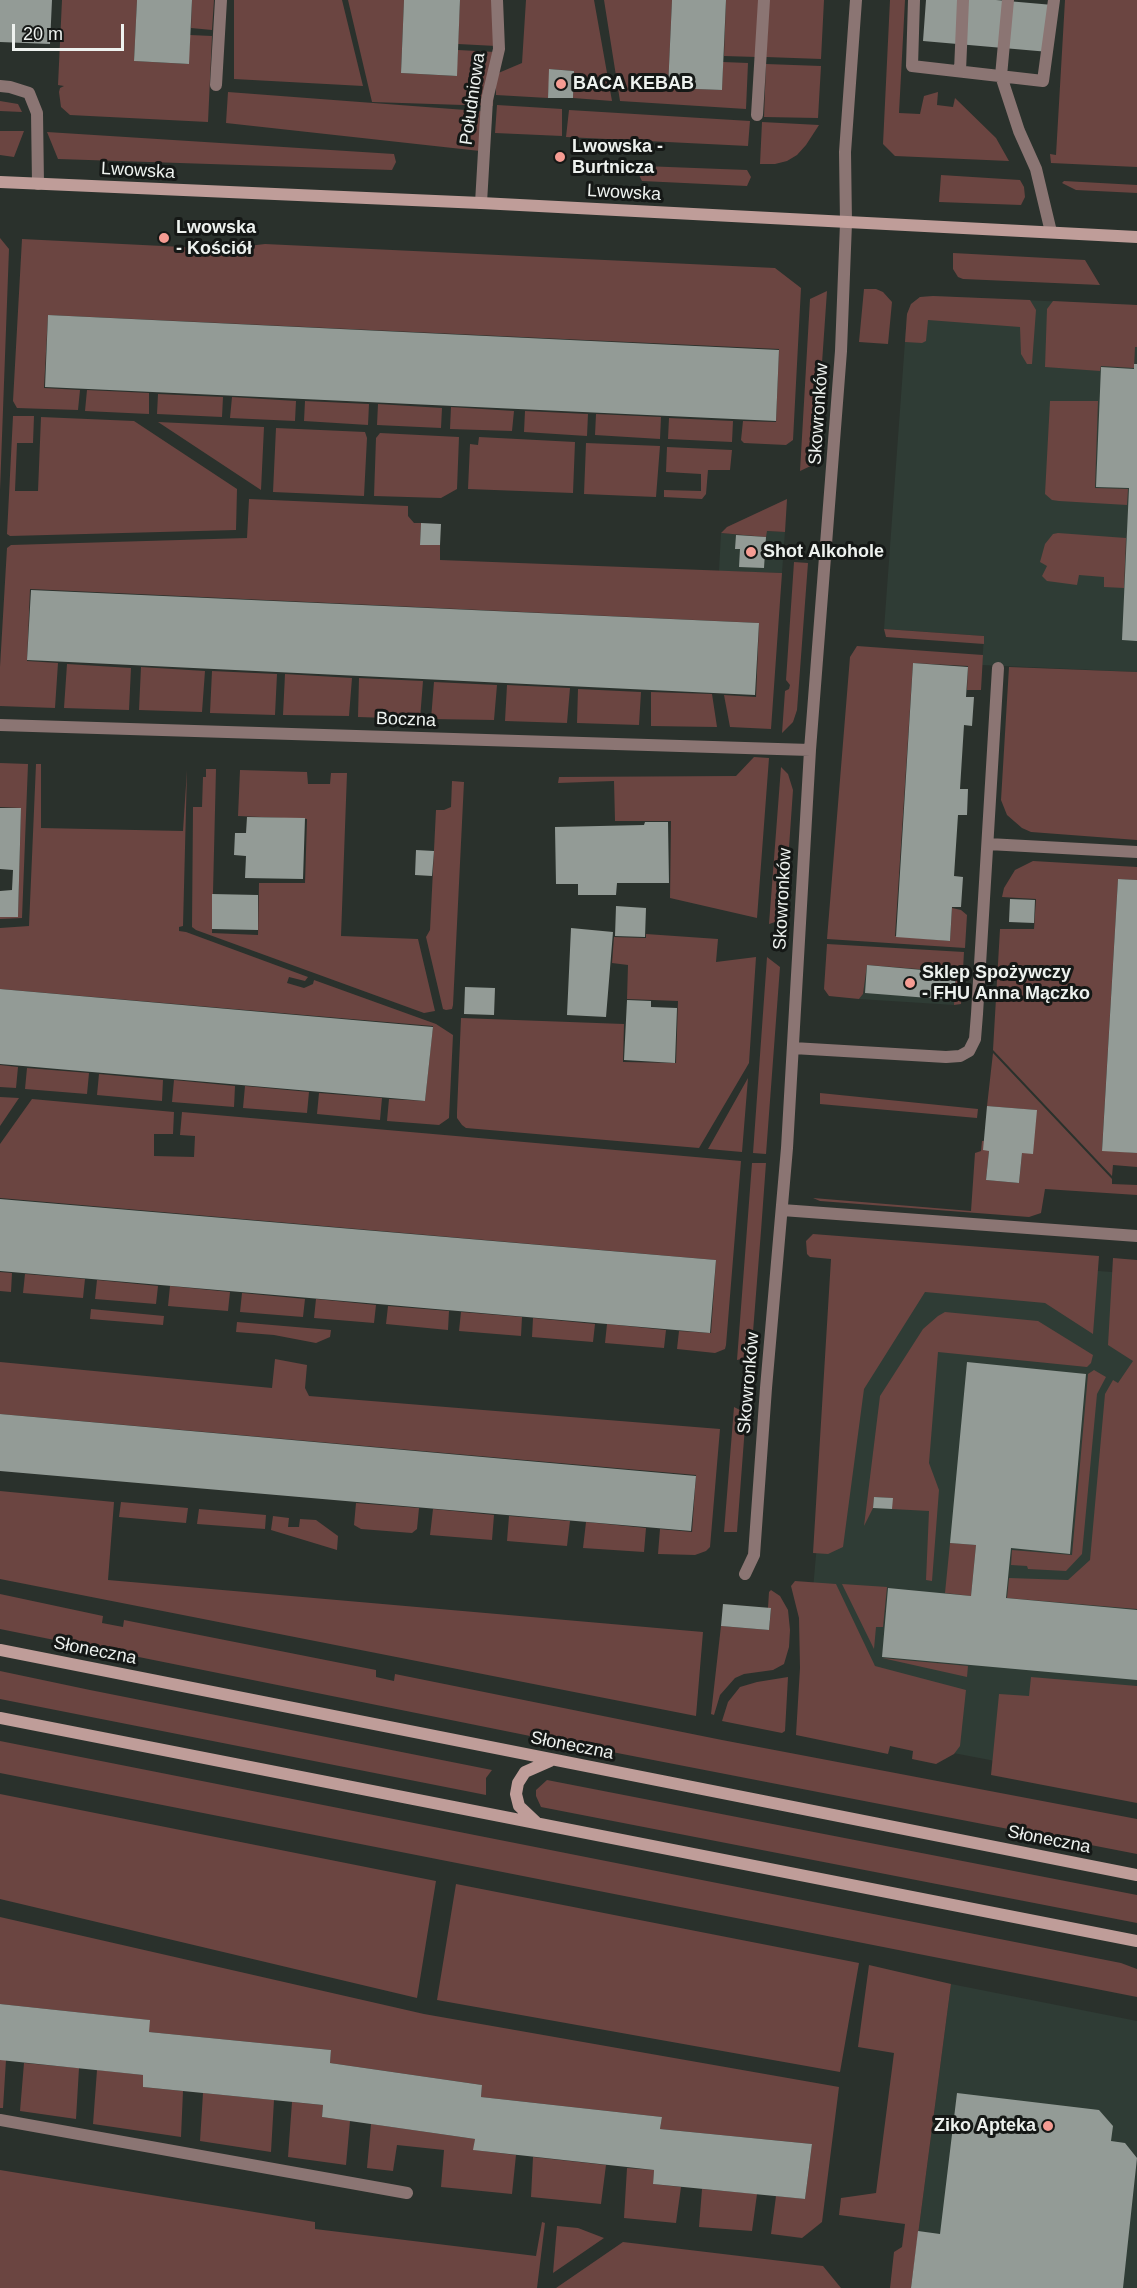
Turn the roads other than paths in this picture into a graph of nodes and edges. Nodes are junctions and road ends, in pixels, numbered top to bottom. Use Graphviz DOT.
graph roads {
  1 [pos="221,0"];
  2 [pos="497,0"];
  3 [pos="764,0"];
  4 [pos="856,0"];
  5 [pos="914,0"];
  6 [pos="963,0"];
  7 [pos="1008,0"];
  8 [pos="1054,0"];
  9 [pos="960,71"];
  10 [pos="1001,76"];
  11 [pos="216,85"];
  12 [pos="0,87"];
  13 [pos="757,115"];
  14 [pos="0,182"];
  15 [pos="38,184"];
  16 [pos="481,203"];
  17 [pos="846,223"];
  18 [pos="1051,232"];
  19 [pos="1137,237"];
  20 [pos="998,668"];
  21 [pos="0,725"];
  22 [pos="810,750"];
  23 [pos="988,844"];
  24 [pos="1137,852"];
  25 [pos="794,1048"];
  26 [pos="782,1210"];
  27 [pos="1137,1236"];
  28 [pos="746,1574"];
  29 [pos="0,1650"];
  30 [pos="0,1718"];
  31 [pos="552,1761"];
  32 [pos="538,1823"];
  33 [pos="1137,1875"];
  34 [pos="1137,1941"];
  35 [pos="0,2120"];
  36 [pos="407,2193"];
  1 -- 11 [label="street"];
  2 -- 16 [label="street, Południowa"];
  3 -- 13 [label="street"];
  4 -- 17 [label="street, Skowronków"];
  5 -- 9 [label="street"];
  6 -- 9 [label="street"];
  7 -- 10 [label="street"];
  8 -- 10 [label="street"];
  9 -- 10 [label="street"];
  10 -- 18 [label="street"];
  12 -- 15 [label="street"];
  14 -- 15 [label="street, Lwowska"];
  15 -- 16 [label="street, Lwowska"];
  16 -- 17 [label="street, Lwowska"];
  17 -- 18 [label="street, Lwowska"];
  17 -- 22 [label="street, Skowronków"];
  18 -- 19 [label="street, Lwowska"];
  20 -- 23 [label="street"];
  21 -- 22 [label="street, Boczna"];
  22 -- 25 [label="street, Skowronków"];
  23 -- 24 [label="street"];
  23 -- 25 [label="street"];
  25 -- 26 [label="street, Skowronków"];
  26 -- 27 [label="street"];
  26 -- 28 [label="street, Skowronków"];
  29 -- 31 [label="street, Słoneczna"];
  30 -- 32 [label="street"];
  31 -- 32 [label="street"];
  31 -- 33 [label="street, Słoneczna"];
  32 -- 34 [label="street"];
  35 -- 36 [label="street"];
}
